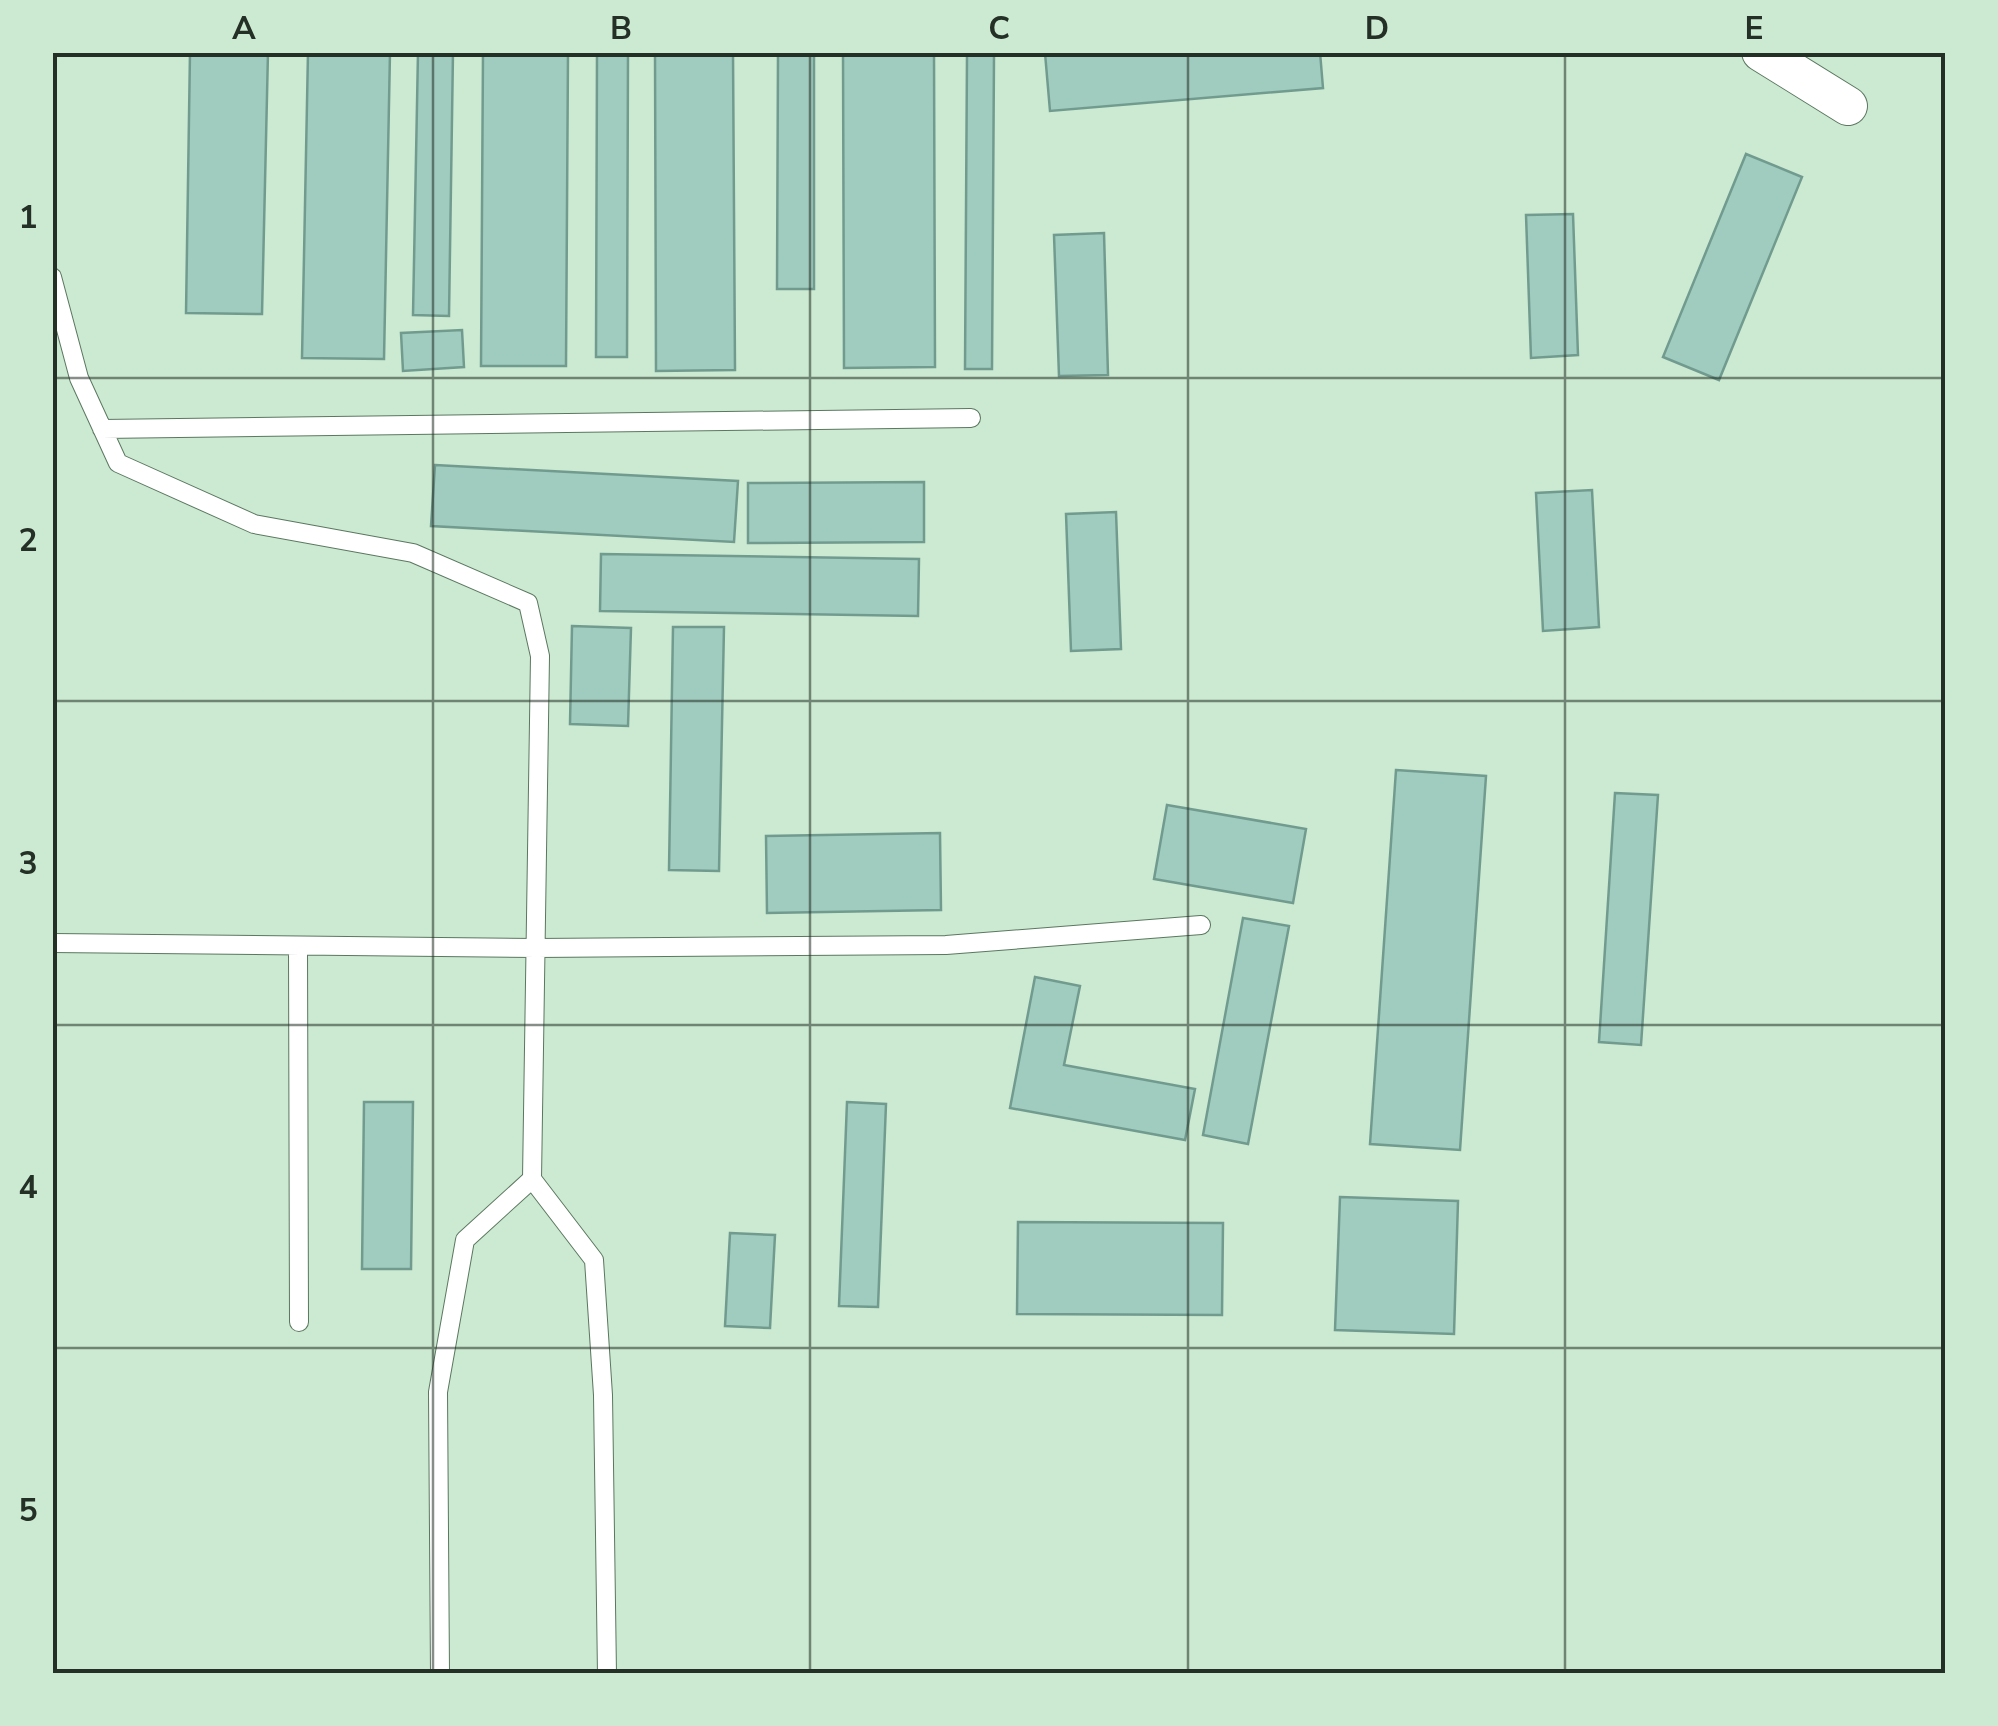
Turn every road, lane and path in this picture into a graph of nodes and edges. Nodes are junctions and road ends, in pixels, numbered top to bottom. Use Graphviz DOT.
graph roads {
  1 [pos="1761,52"];
  2 [pos="1848,106"];
  3 [pos="52,276"];
  4 [pos="971,418"];
  5 [pos="102,429"];
  6 [pos="1201,925"];
  7 [pos="52,943"];
  8 [pos="298,946"];
  9 [pos="536,948"];
  10 [pos="532,1179"];
  11 [pos="299,1322"];
  12 [pos="440,1674"];
  13 [pos="607,1674"];
  1 -- 2 [label="street"];
  3 -- 5 [label="lane"];
  4 -- 5 [label="lane"];
  5 -- 9 [label="lane"];
  6 -- 9 [label="lane"];
  7 -- 8 [label="lane"];
  8 -- 9 [label="lane"];
  8 -- 11 [label="lane"];
  9 -- 10 [label="lane"];
  10 -- 12 [label="lane"];
  10 -- 13 [label="lane"];
}
